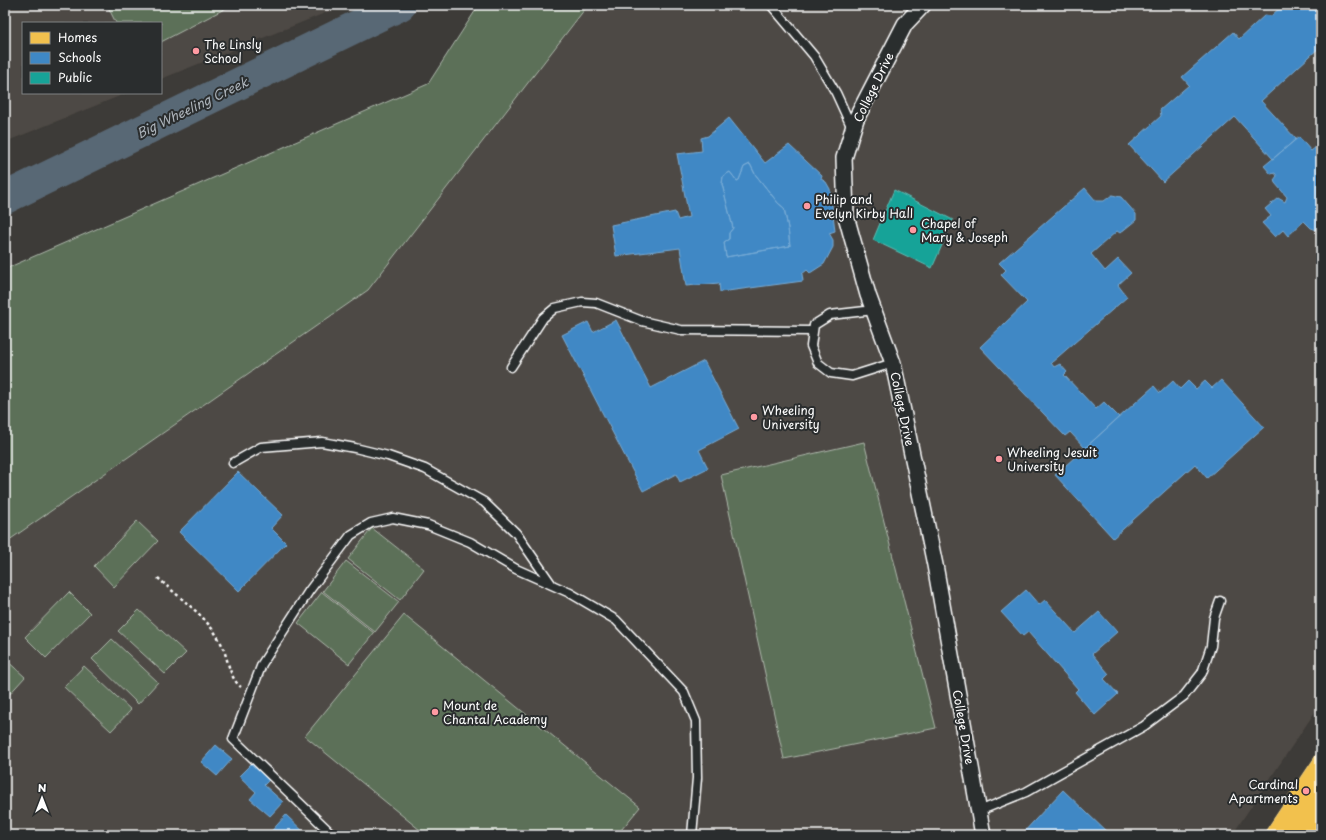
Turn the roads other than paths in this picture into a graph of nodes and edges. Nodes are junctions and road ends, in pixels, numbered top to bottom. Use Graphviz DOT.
graph roads {
  1 [pos="770,5"];
  2 [pos="923,5"];
  3 [pos="853,129"];
  4 [pos="874,310"];
  5 [pos="813,331"];
  6 [pos="893,363"];
  7 [pos="511,367"];
  8 [pos="233,463"];
  9 [pos="552,585"];
  10 [pos="1220,601"];
  11 [pos="979,811"];
  12 [pos="333,835"];
  13 [pos="692,835"];
  14 [pos="983,835"];
  1 -- 3 [label="lane"];
  2 -- 3 [label="street, College Drive"];
  3 -- 4 [label="street, College Drive"];
  4 -- 5 [label="lane"];
  4 -- 6 [label="street, College Drive"];
  5 -- 6 [label="lane"];
  5 -- 7 [label="lane"];
  6 -- 11 [label="street, College Drive"];
  8 -- 9 [label="lane"];
  9 -- 12 [label="lane"];
  9 -- 13 [label="lane"];
  10 -- 11 [label="lane"];
  11 -- 14 [label="street, College Drive"];
}
